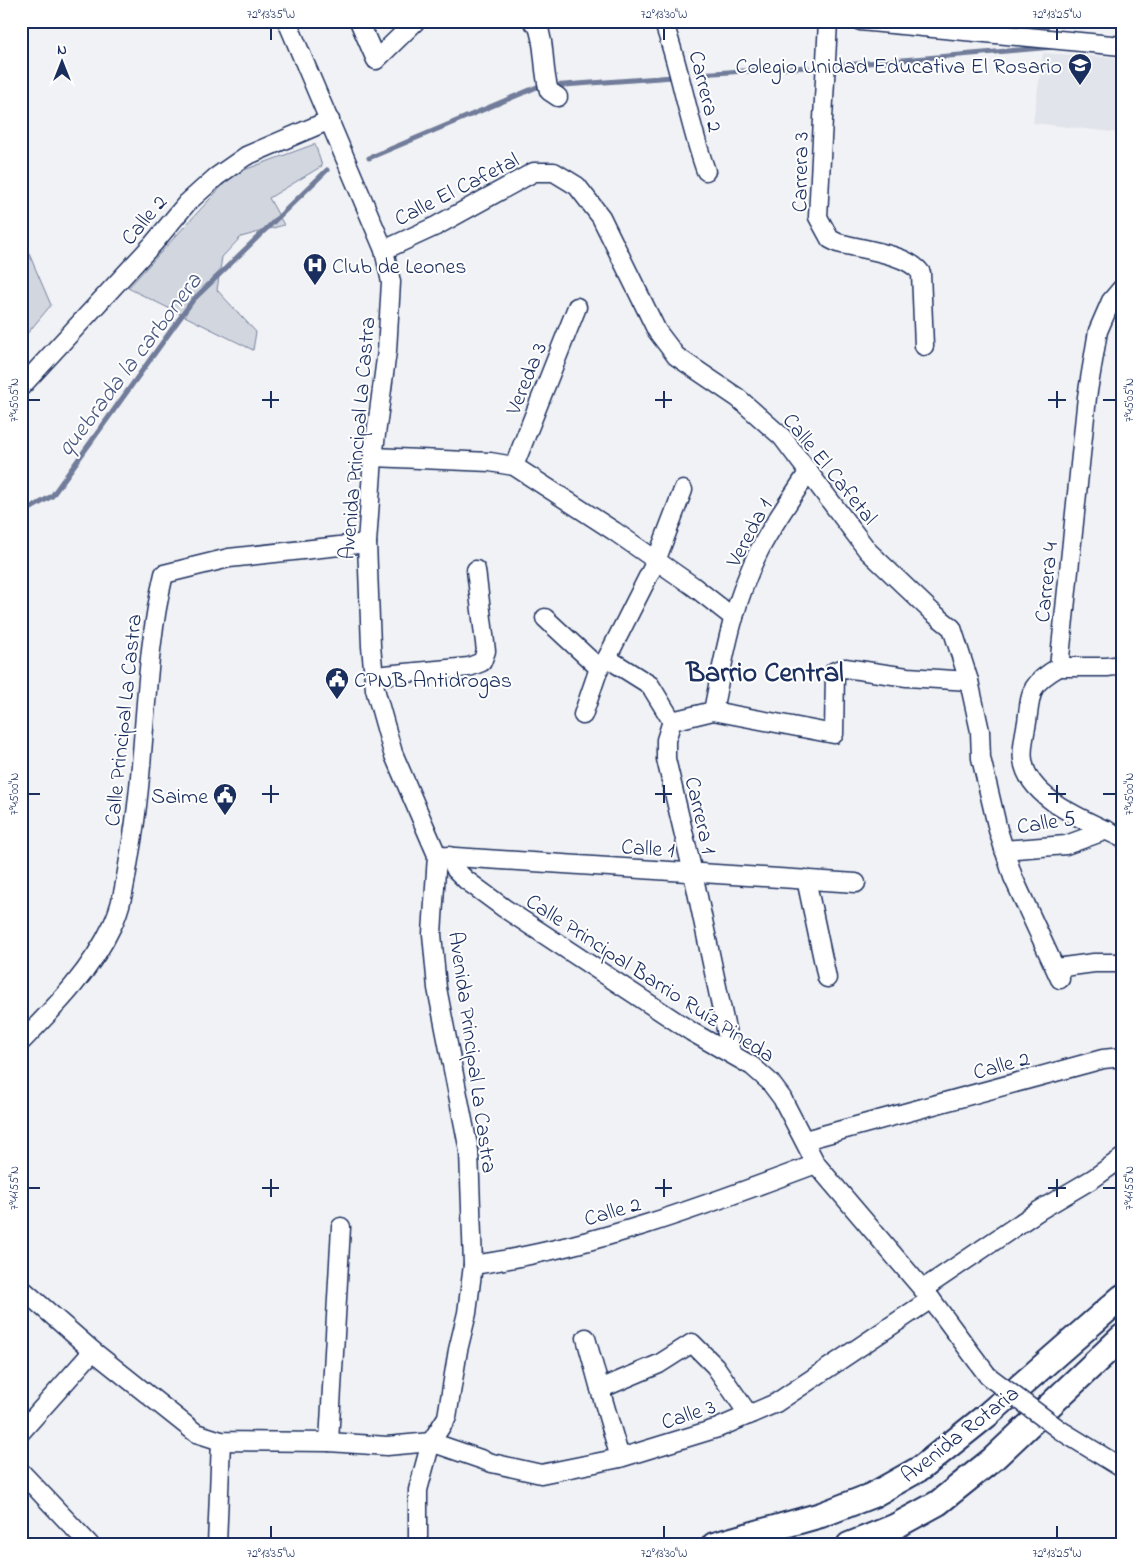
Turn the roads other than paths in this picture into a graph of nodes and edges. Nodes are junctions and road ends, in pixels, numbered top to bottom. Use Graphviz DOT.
graph roads {
  1 [pos="287,21"];
  2 [pos="359,21"];
  3 [pos="416,21"];
  4 [pos="532,21"];
  5 [pos="663,21"];
  6 [pos="828,21"];
  7 [pos="860,21"];
  8 [pos="399,29"];
  9 [pos="1122,46"];
  10 [pos="558,97"];
  11 [pos="330,120"];
  12 [pos="706,171"];
  13 [pos="384,250"];
  14 [pos="1122,288"];
  15 [pos="577,307"];
  16 [pos="924,346"];
  17 [pos="21,387"];
  18 [pos="373,457"];
  19 [pos="514,466"];
  20 [pos="809,471"];
  21 [pos="683,490"];
  22 [pos="367,543"];
  23 [pos="656,561"];
  24 [pos="476,570"];
  25 [pos="545,618"];
  26 [pos="734,618"];
  27 [pos="603,663"];
  28 [pos="1122,665"];
  29 [pos="1059,667"];
  30 [pos="374,676"];
  31 [pos="969,681"];
  32 [pos="713,711"];
  33 [pos="583,715"];
  34 [pos="672,721"];
  35 [pos="1114,834"];
  36 [pos="1004,850"];
  37 [pos="443,856"];
  38 [pos="693,873"];
  39 [pos="806,879"];
  40 [pos="856,883"];
  41 [pos="1122,962"];
  42 [pos="827,978"];
  43 [pos="21,1042"];
  44 [pos="731,1053"];
  45 [pos="1122,1057"];
  46 [pos="805,1140"];
  47 [pos="1122,1158"];
  48 [pos="816,1164"];
  49 [pos="341,1227"];
  50 [pos="473,1265"];
  51 [pos="21,1288"];
  52 [pos="927,1294"];
  53 [pos="1122,1297"];
  54 [pos="1122,1337"];
  55 [pos="586,1338"];
  56 [pos="92,1351"];
  57 [pos="600,1389"];
  58 [pos="749,1415"];
  59 [pos="21,1432"];
  60 [pos="221,1441"];
  61 [pos="330,1442"];
  62 [pos="431,1442"];
  63 [pos="620,1458"];
  64 [pos="1122,1468"];
  65 [pos="21,1472"];
  66 [pos="90,1545"];
  67 [pos="217,1545"];
  68 [pos="418,1545"];
  69 [pos="714,1545"];
  70 [pos="849,1545"];
  1 -- 11 [label="street, Avenida Principal La Castra"];
  2 -- 8 [label="street"];
  3 -- 8 [label="street"];
  4 -- 10 [label="street"];
  5 -- 12 [label="street, Carrera 2"];
  6 -- 16 [label="street, Carrera 3"];
  7 -- 9 [label="street"];
  11 -- 13 [label="street, Avenida Principal La Castra"];
  11 -- 17 [label="street, Calle 2"];
  13 -- 18 [label="street, Avenida Principal La Castra"];
  13 -- 20 [label="street, Calle El Cafetal"];
  14 -- 29 [label="street, Carrera 4"];
  15 -- 19 [label="street, Vereda 3"];
  18 -- 19 [label="street"];
  18 -- 22 [label="street, Avenida Principal La Castra"];
  19 -- 23 [label="street"];
  20 -- 26 [label="street, Vereda 1"];
  20 -- 31 [label="street, Calle El Cafetal"];
  21 -- 23 [label="street"];
  22 -- 30 [label="street, Avenida Principal La Castra"];
  22 -- 43 [label="street, Calle Principal La Castra"];
  23 -- 26 [label="street"];
  23 -- 27 [label="street"];
  24 -- 30 [label="street"];
  25 -- 27 [label="street"];
  26 -- 32 [label="street"];
  27 -- 33 [label="street"];
  27 -- 34 [label="street"];
  28 -- 29 [label="street"];
  29 -- 35 [label="street"];
  30 -- 37 [label="street, Avenida Principal La Castra"];
  31 -- 32 [label="street"];
  31 -- 36 [label="street, Calle El Cafetal"];
  32 -- 34 [label="street"];
  34 -- 38 [label="street, Carrera 1"];
  35 -- 36 [label="street, Calle 5"];
  36 -- 41 [label="street, Calle El Cafetal"];
  37 -- 38 [label="street, Calle 1"];
  37 -- 44 [label="street, Calle Principal Barrio Ruíz Pineda"];
  37 -- 50 [label="street, Avenida Principal La Castra"];
  38 -- 39 [label="street, Calle 1"];
  38 -- 44 [label="street, Carrera 1"];
  39 -- 40 [label="street, Calle 1"];
  39 -- 42 [label="street"];
  44 -- 46 [label="street, Calle Principal Barrio Ruíz Pineda"];
  45 -- 46 [label="street, Calle 2"];
  46 -- 48 [label="street, Calle Principal Barrio Ruíz Pineda"];
  47 -- 52 [label="street, Calle 3"];
  48 -- 50 [label="street, Calle 2"];
  48 -- 52 [label="street, Calle Principal Barrio Ruíz Pineda"];
  49 -- 61 [label="street"];
  50 -- 62 [label="street, Avenida Principal La Castra"];
  51 -- 56 [label="street"];
  52 -- 58 [label="street, Calle 3"];
  52 -- 64 [label="street, Calle Principal Barrio Ruíz Pineda, bridge"];
  53 -- 69 [label="main road, Avenida Rotaria"];
  54 -- 70 [label="main road, Avenida Rotaria"];
  55 -- 57 [label="street"];
  56 -- 59 [label="street"];
  56 -- 60 [label="street"];
  57 -- 58 [label="street"];
  57 -- 63 [label="street"];
  58 -- 63 [label="street, Calle 3"];
  60 -- 61 [label="street"];
  60 -- 67 [label="street"];
  61 -- 62 [label="street"];
  62 -- 63 [label="street, Calle 3"];
  62 -- 68 [label="street, Avenida Principal La Castra"];
  65 -- 66 [label="street"];
}
